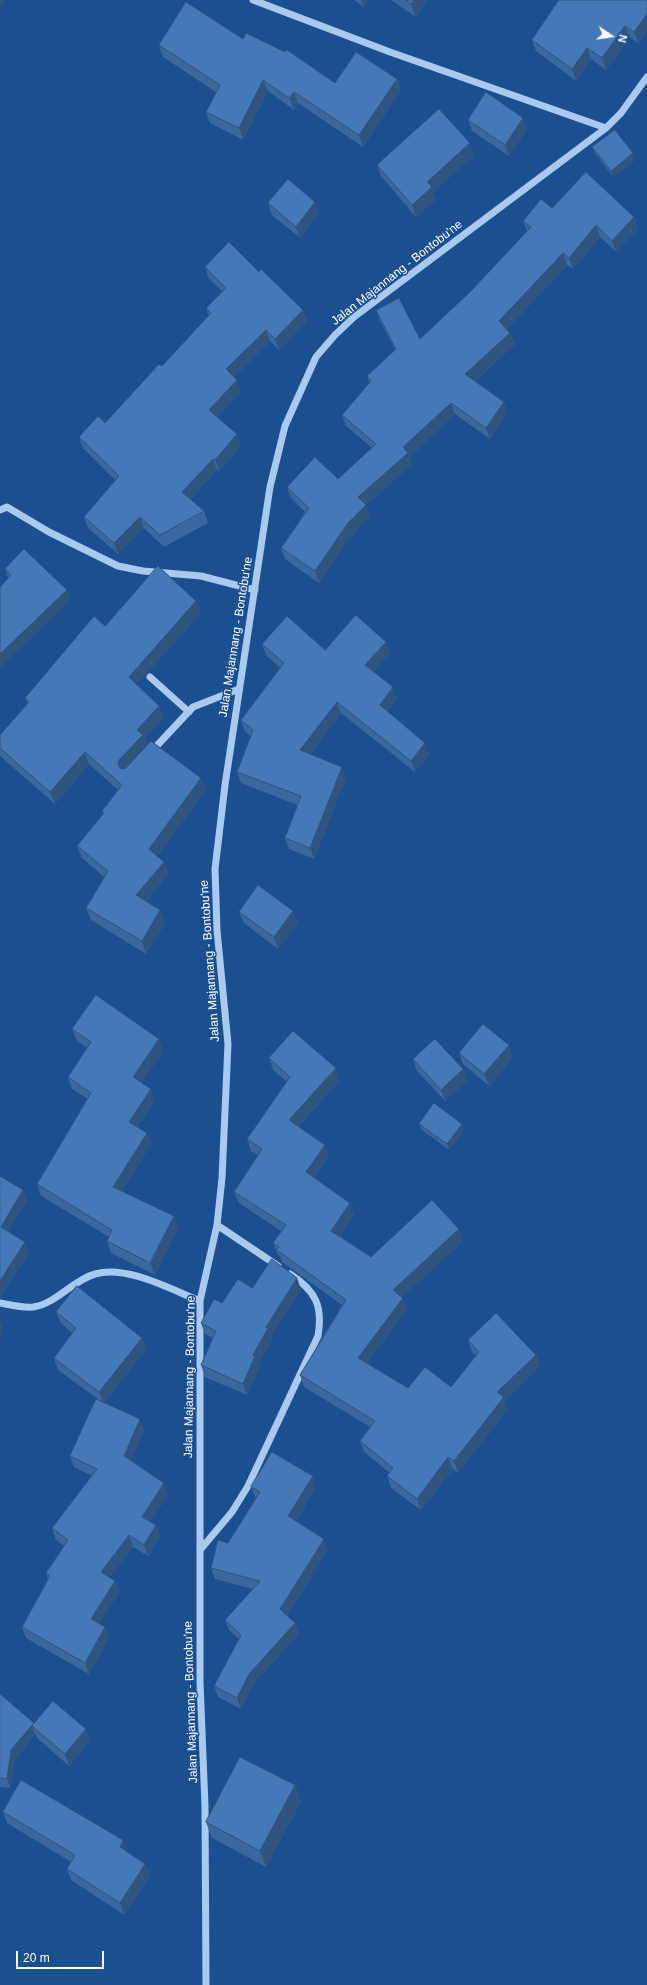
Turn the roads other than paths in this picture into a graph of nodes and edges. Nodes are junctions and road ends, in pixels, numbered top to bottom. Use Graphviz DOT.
graph roads {
  1 [pos="253,0"];
  2 [pos="647,77"];
  3 [pos="606,128"];
  4 [pos="0,510"];
  5 [pos="255,590"];
  6 [pos="150,677"];
  7 [pos="240,689"];
  8 [pos="189,712"];
  9 [pos="143,760"];
  10 [pos="217,1225"];
  11 [pos="200,1301"];
  12 [pos="0,1303"];
  13 [pos="200,1550"];
  14 [pos="206,1985"];
  1 -- 3 [label="street"];
  2 -- 3 [label="street, Jalan Majannang - Bontobu'ne"];
  3 -- 5 [label="street, Jalan Majannang - Bontobu'ne"];
  4 -- 5 [label="street"];
  5 -- 7 [label="street, Jalan Majannang - Bontobu'ne"];
  6 -- 8 [label="street"];
  7 -- 8 [label="street"];
  7 -- 10 [label="street, Jalan Majannang - Bontobu'ne"];
  8 -- 9 [label="street"];
  10 -- 11 [label="street, Jalan Majannang - Bontobu'ne"];
  10 -- 13 [label="street"];
  11 -- 12 [label="street"];
  11 -- 13 [label="street, Jalan Majannang - Bontobu'ne"];
  13 -- 14 [label="street, Jalan Majannang - Bontobu'ne"];
}
